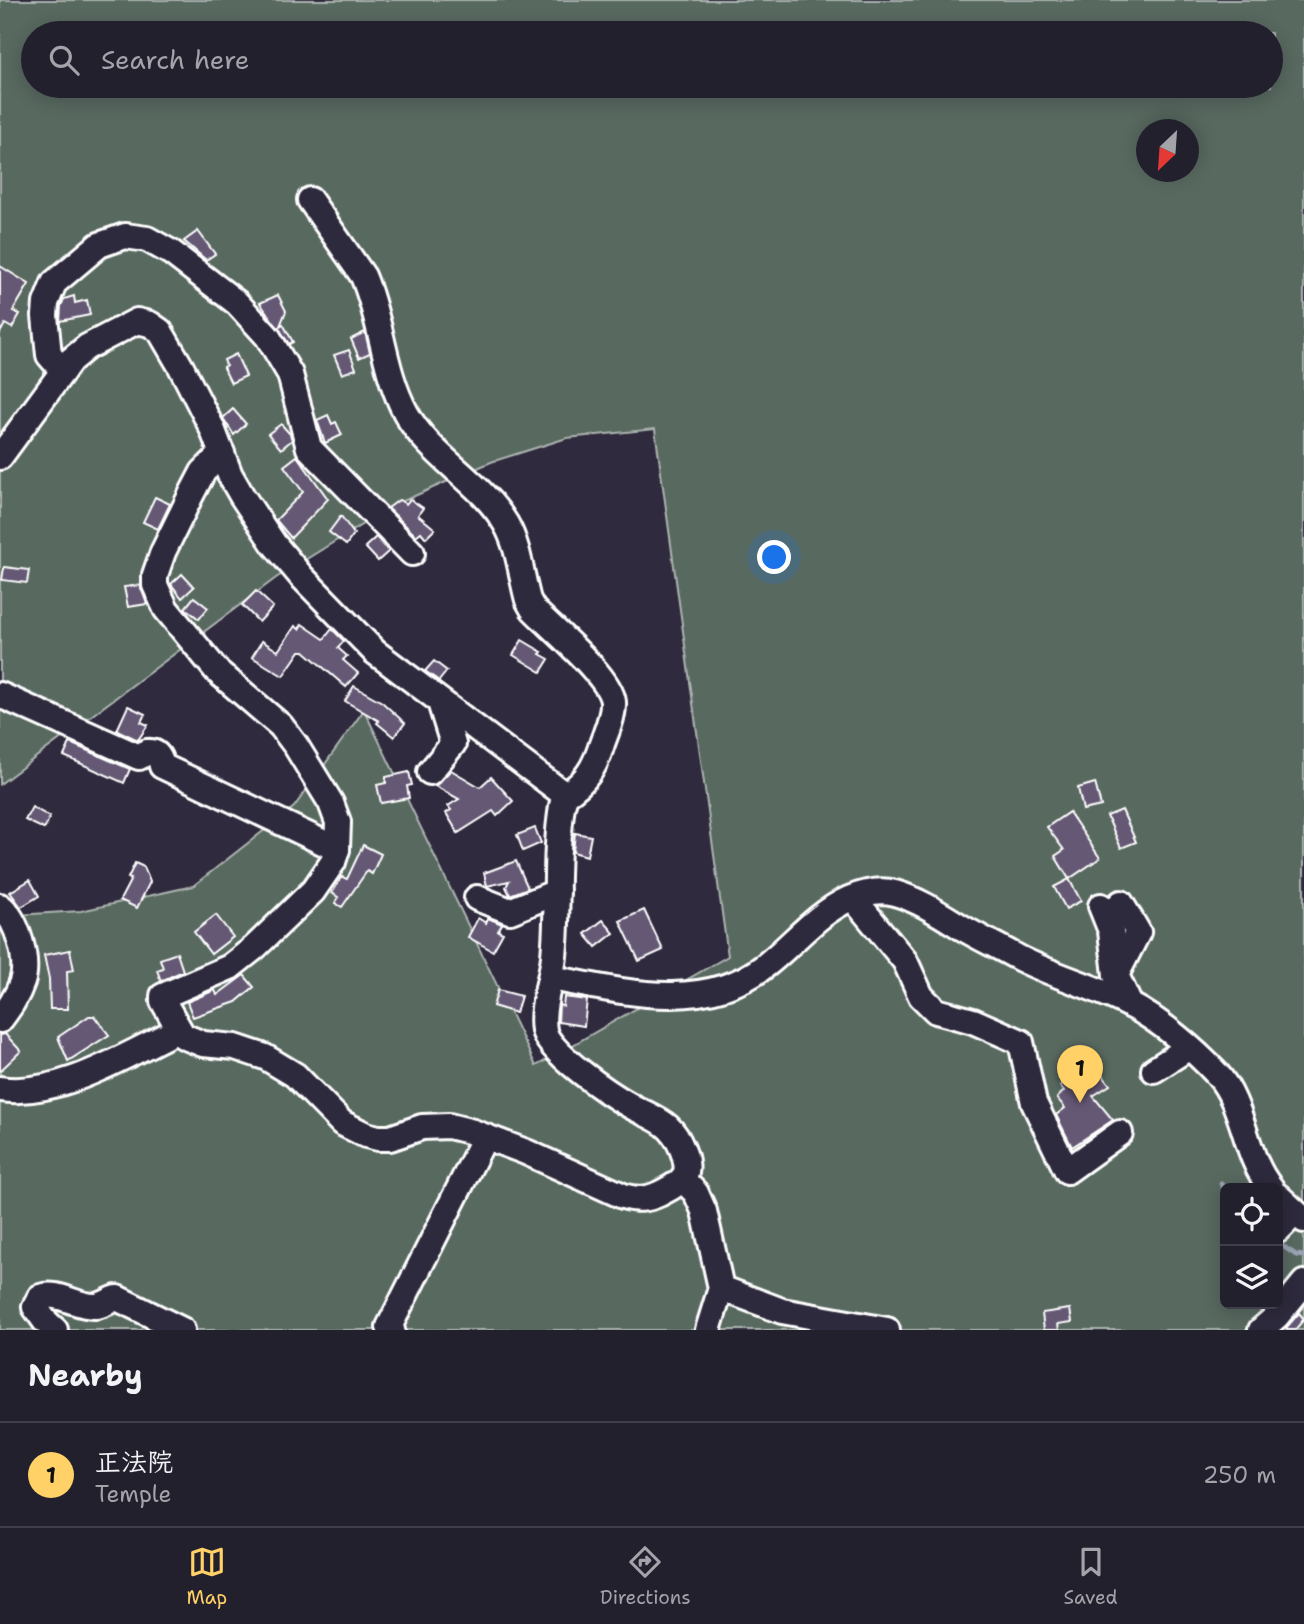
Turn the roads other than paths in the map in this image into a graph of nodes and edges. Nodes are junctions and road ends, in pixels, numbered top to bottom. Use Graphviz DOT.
graph roads {
  1 [pos="310,200"];
  2 [pos="63,370"];
  3 [pos="2,450"];
  4 [pos="222,453"];
  5 [pos="412,553"];
  6 [pos="0,695"];
  7 [pos="440,702"];
  8 [pos="430,772"];
  9 [pos="565,795"];
  10 [pos="337,849"];
  11 [pos="557,892"];
  12 [pos="477,898"];
  13 [pos="853,898"];
  14 [pos="1111,904"];
  15 [pos="0,906"];
  16 [pos="551,978"];
  17 [pos="1130,1004"];
  18 [pos="0,1020"];
  19 [pos="178,1030"];
  20 [pos="1188,1048"];
  21 [pos="1154,1070"];
  22 [pos="0,1089"];
  23 [pos="1120,1133"];
  24 [pos="485,1137"];
  25 [pos="682,1179"];
  26 [pos="1268,1183"];
  27 [pos="1304,1283"];
  28 [pos="721,1288"];
  29 [pos="55,1330"];
  30 [pos="182,1330"];
  31 [pos="392,1330"];
  32 [pos="708,1330"];
  33 [pos="887,1330"];
  34 [pos="1261,1330"];
  1 -- 9 [label="street"];
  2 -- 3 [label="street"];
  2 -- 4 [label="street"];
  2 -- 5 [label="street"];
  4 -- 7 [label="street"];
  4 -- 10 [label="street"];
  6 -- 10 [label="street"];
  7 -- 8 [label="street"];
  7 -- 9 [label="street"];
  9 -- 11 [label="street"];
  10 -- 19 [label="street"];
  11 -- 12 [label="street"];
  11 -- 16 [label="street"];
  13 -- 16 [label="street"];
  13 -- 17 [label="street"];
  13 -- 23 [label="street"];
  14 -- 17 [label="street"];
  15 -- 18 [label="street"];
  16 -- 25 [label="street"];
  17 -- 20 [label="street"];
  19 -- 22 [label="street"];
  19 -- 24 [label="street"];
  20 -- 21 [label="street"];
  20 -- 26 [label="street"];
  24 -- 25 [label="street"];
  24 -- 31 [label="street"];
  25 -- 28 [label="street"];
  27 -- 34 [label="street"];
  28 -- 32 [label="street"];
  28 -- 33 [label="street"];
  29 -- 30 [label="street"];
}
